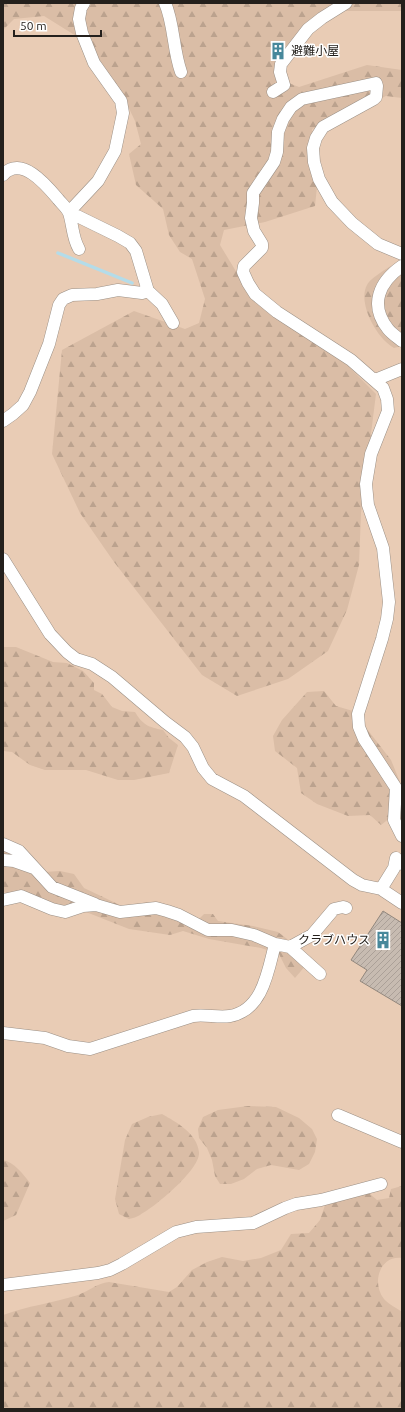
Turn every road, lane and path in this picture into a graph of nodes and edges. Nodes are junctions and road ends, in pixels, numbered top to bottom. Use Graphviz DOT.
graph roads {
  1 [pos="84,3"];
  2 [pos="165,3"];
  3 [pos="346,3"];
  4 [pos="180,72"];
  5 [pos="273,92"];
  6 [pos="3,175"];
  7 [pos="69,212"];
  8 [pos="79,249"];
  9 [pos="402,254"];
  10 [pos="402,266"];
  11 [pos="148,291"];
  12 [pos="173,323"];
  13 [pos="402,341"];
  14 [pos="402,369"];
  15 [pos="374,380"];
  16 [pos="3,421"];
  17 [pos="3,559"];
  18 [pos="402,836"];
  19 [pos="3,844"];
  20 [pos="3,860"];
  21 [pos="402,864"];
  22 [pos="37,869"];
  23 [pos="381,889"];
  24 [pos="3,900"];
  25 [pos="402,903"];
  26 [pos="96,905"];
  27 [pos="346,908"];
  28 [pos="275,944"];
  29 [pos="290,947"];
  30 [pos="320,974"];
  31 [pos="3,1033"];
  32 [pos="338,1115"];
  33 [pos="402,1142"];
  34 [pos="381,1184"];
  35 [pos="3,1285"];
  1 -- 7 [label="street"];
  2 -- 4 [label="street"];
  3 -- 5 [label="street"];
  6 -- 7 [label="street"];
  7 -- 8 [label="street"];
  7 -- 11 [label="street"];
  9 -- 15 [label="street"];
  10 -- 13 [label="street"];
  11 -- 12 [label="street"];
  11 -- 16 [label="street"];
  14 -- 15 [label="street"];
  15 -- 18 [label="street"];
  17 -- 23 [label="street"];
  19 -- 22 [label="street"];
  20 -- 22 [label="street"];
  21 -- 23 [label="street"];
  22 -- 26 [label="street"];
  23 -- 25 [label="street"];
  24 -- 26 [label="street"];
  26 -- 28 [label="street"];
  27 -- 29 [label="street"];
  28 -- 29 [label="street"];
  28 -- 31 [label="street"];
  29 -- 30 [label="street"];
  32 -- 33 [label="street"];
  34 -- 35 [label="street"];
}
